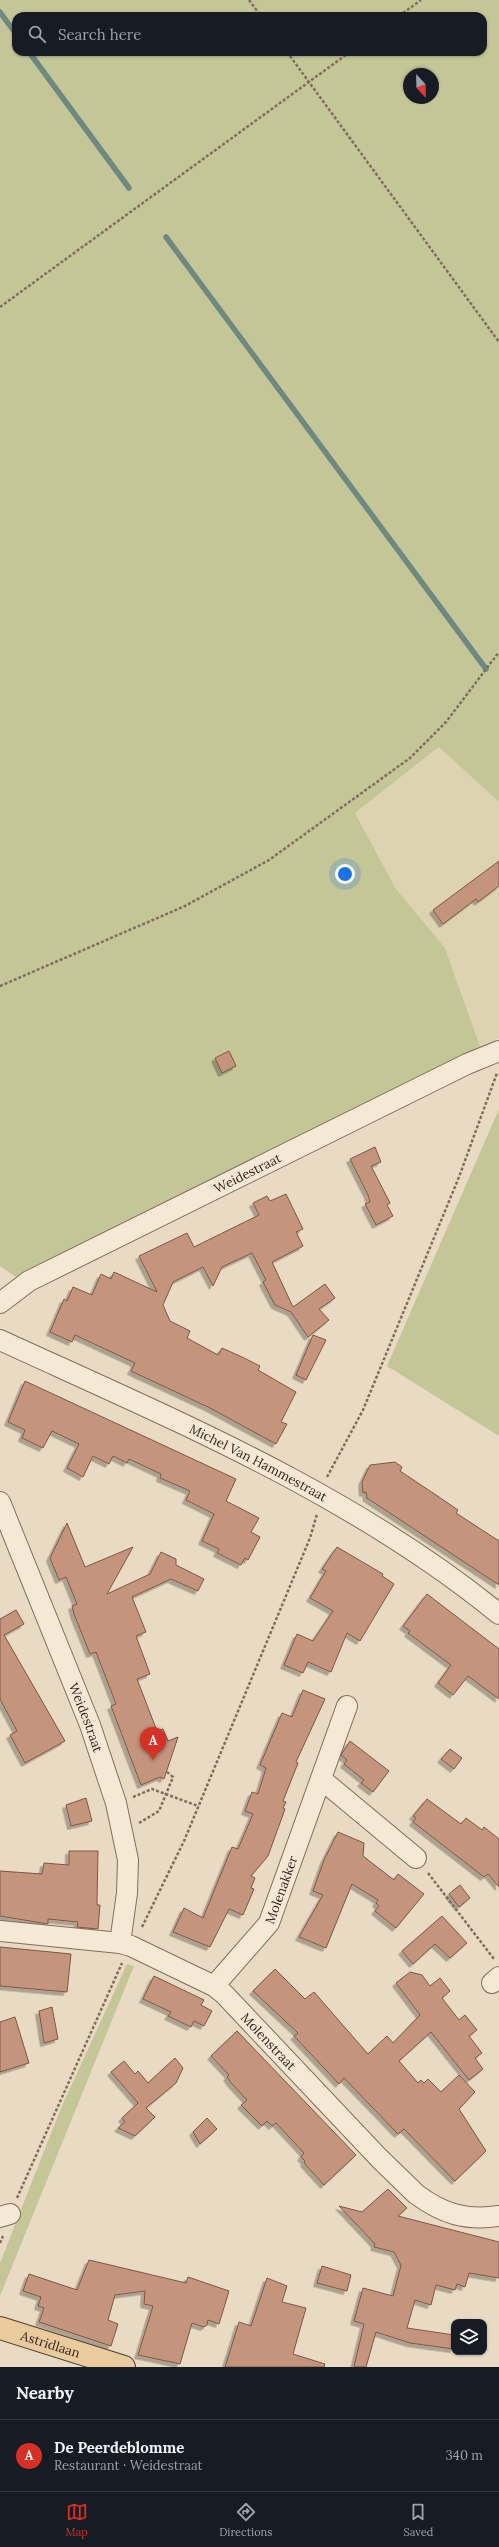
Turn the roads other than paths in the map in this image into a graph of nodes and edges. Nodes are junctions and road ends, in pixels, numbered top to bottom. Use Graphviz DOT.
graph roads {
  1 [pos="499,1051"];
  2 [pos="0,1303"];
  3 [pos="0,1340"];
  4 [pos="0,1502"];
  5 [pos="499,1614"];
  6 [pos="347,1706"];
  7 [pos="321,1779"];
  8 [pos="416,1858"];
  9 [pos="0,1931"];
  10 [pos="126,1944"];
  11 [pos="214,1986"];
  12 [pos="499,2216"];
  13 [pos="0,2328"];
  14 [pos="124,2367"];
  1 -- 2 [label="street, Weidestraat"];
  3 -- 5 [label="street, Michel Van Hammestraat"];
  4 -- 10 [label="street, Weidestraat"];
  6 -- 7 [label="street, Molenakker"];
  7 -- 8 [label="street"];
  7 -- 11 [label="street, Molenakker"];
  9 -- 10 [label="street, Molenstraat"];
  10 -- 11 [label="street, Molenstraat"];
  11 -- 12 [label="street, Molenstraat"];
  13 -- 14 [label="main road, Astridlaan"];
}
